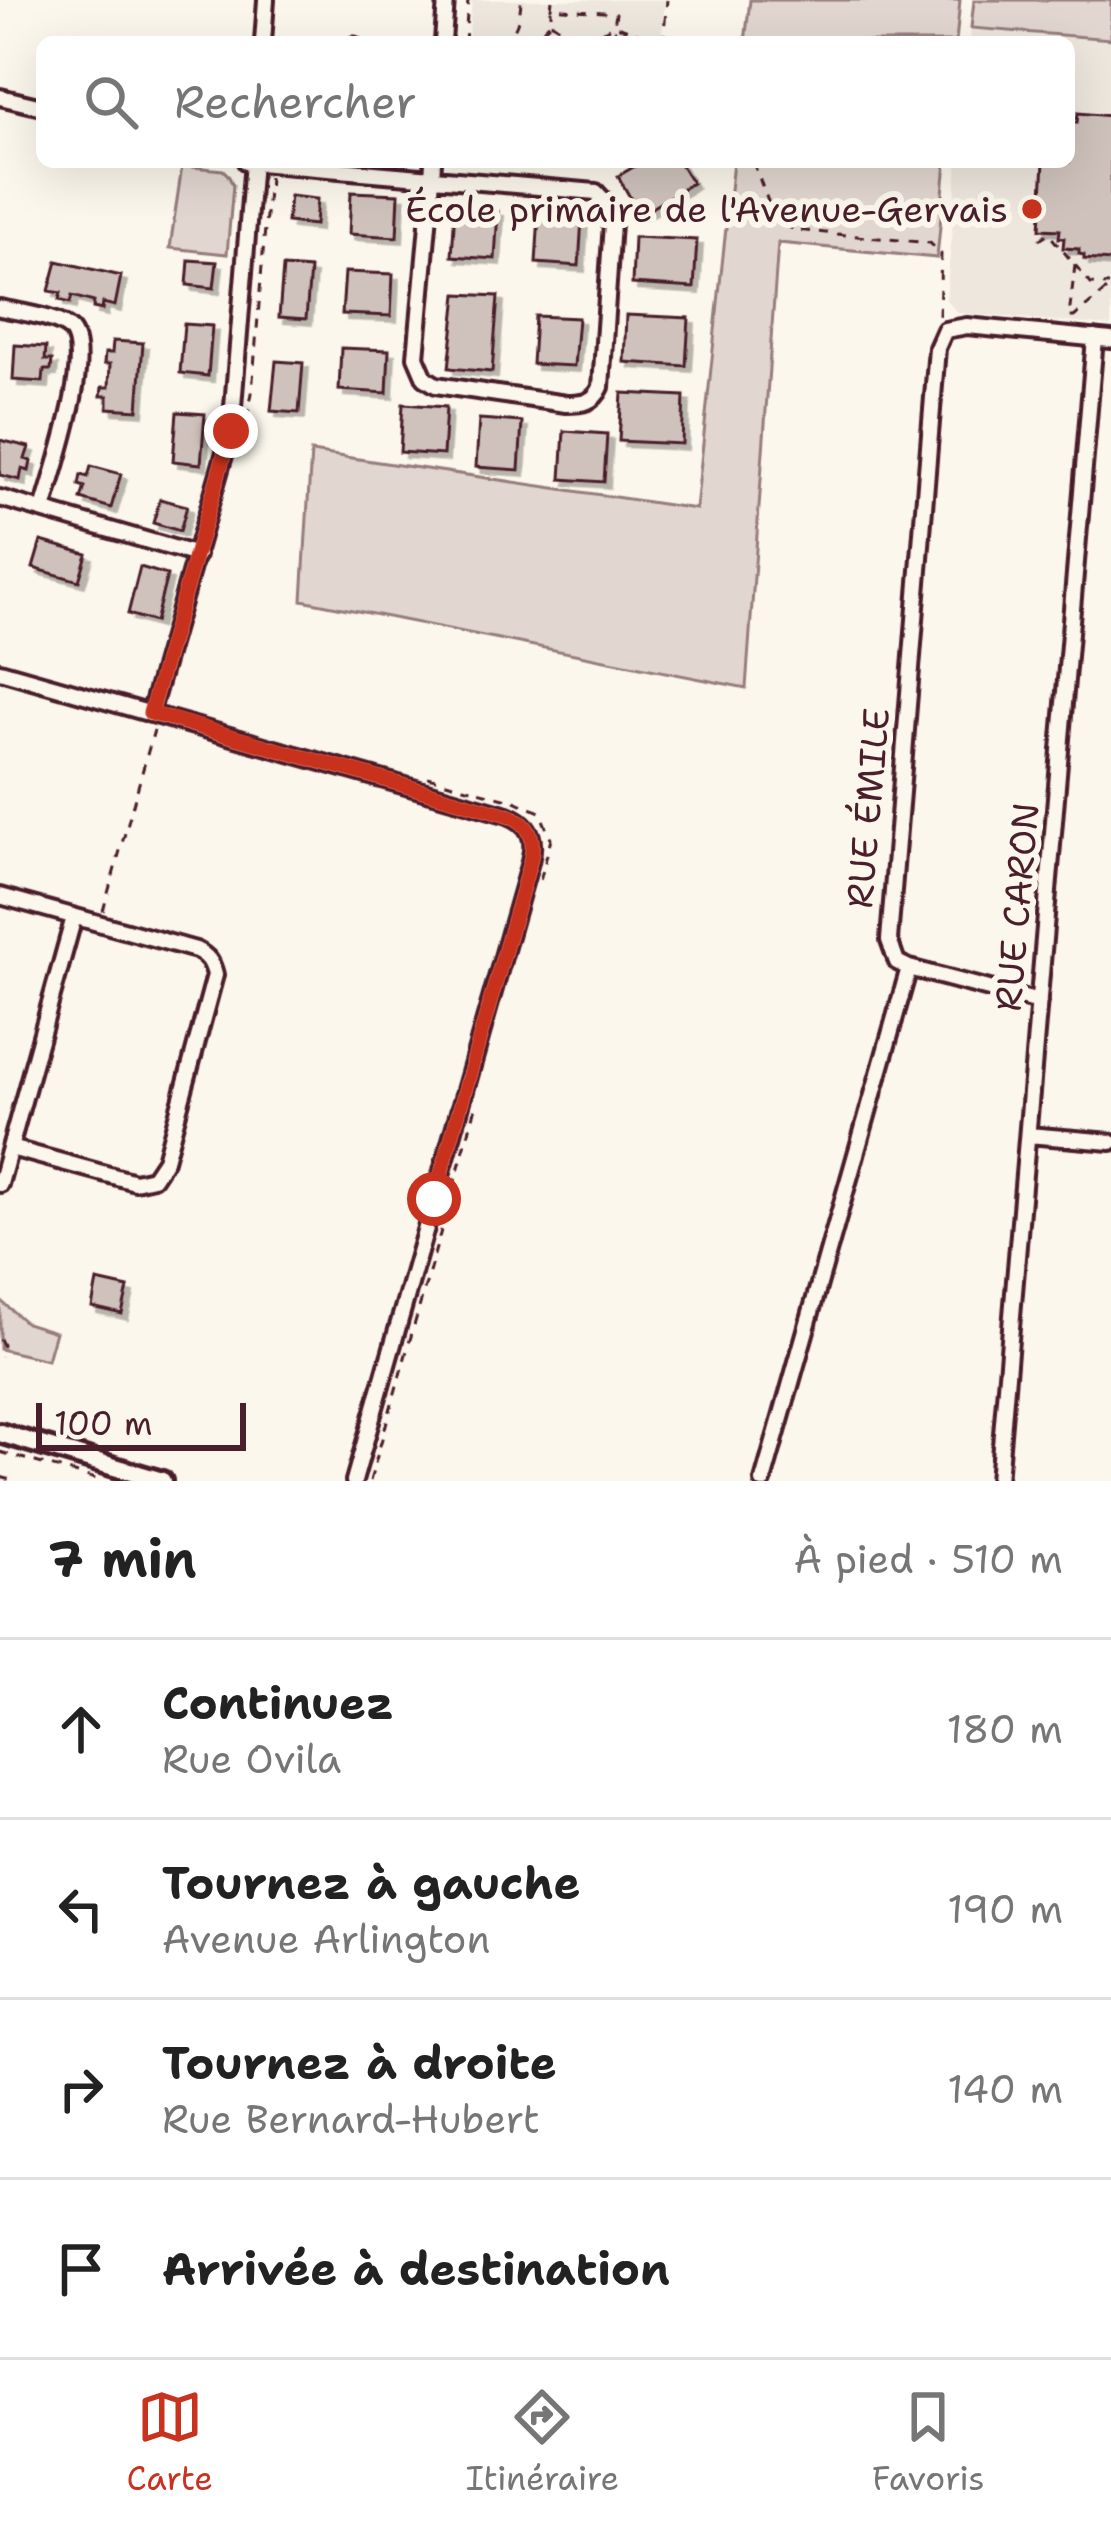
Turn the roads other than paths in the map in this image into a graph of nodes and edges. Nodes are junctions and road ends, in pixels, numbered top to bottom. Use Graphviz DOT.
graph roads {
  1 [pos="266,0"];
  2 [pos="446,0"];
  3 [pos="263,36"];
  4 [pos="443,36"];
  5 [pos="0,97"];
  6 [pos="36,106"];
  7 [pos="251,168"];
  8 [pos="388,168"];
  9 [pos="433,170"];
  10 [pos="0,308"];
  11 [pos="1103,339"];
  12 [pos="0,499"];
  13 [pos="43,510"];
  14 [pos="196,555"];
  15 [pos="0,671"];
  16 [pos="152,720"];
  17 [pos="0,896"];
  18 [pos="74,916"];
  19 [pos="910,968"];
  20 [pos="1039,1002"];
  21 [pos="1028,1135"];
  22 [pos="1111,1142"];
  23 [pos="11,1148"];
  24 [pos="0,1184"];
  25 [pos="0,1432"];
  26 [pos="162,1481"];
  27 [pos="353,1481"];
  28 [pos="763,1481"];
  29 [pos="998,1481"];
  1 -- 3 [label="street"];
  2 -- 4 [label="street"];
  5 -- 6 [label="street"];
  7 -- 14 [label="street"];
  8 -- 9 [label="street"];
  9 -- 9 [label="street"];
  10 -- 13 [label="street"];
  11 -- 19 [label="street, RUE ÉMILE"];
  11 -- 20 [label="street, RUE CARON"];
  12 -- 13 [label="street"];
  13 -- 14 [label="street"];
  14 -- 16 [label="street"];
  15 -- 16 [label="street"];
  16 -- 27 [label="street"];
  17 -- 18 [label="street"];
  18 -- 23 [label="street"];
  18 -- 23 [label="street"];
  19 -- 20 [label="street"];
  19 -- 28 [label="street"];
  20 -- 21 [label="street, RUE CARON"];
  21 -- 22 [label="street"];
  21 -- 29 [label="street, RUE CARON"];
  23 -- 24 [label="street"];
  25 -- 26 [label="street"];
}
